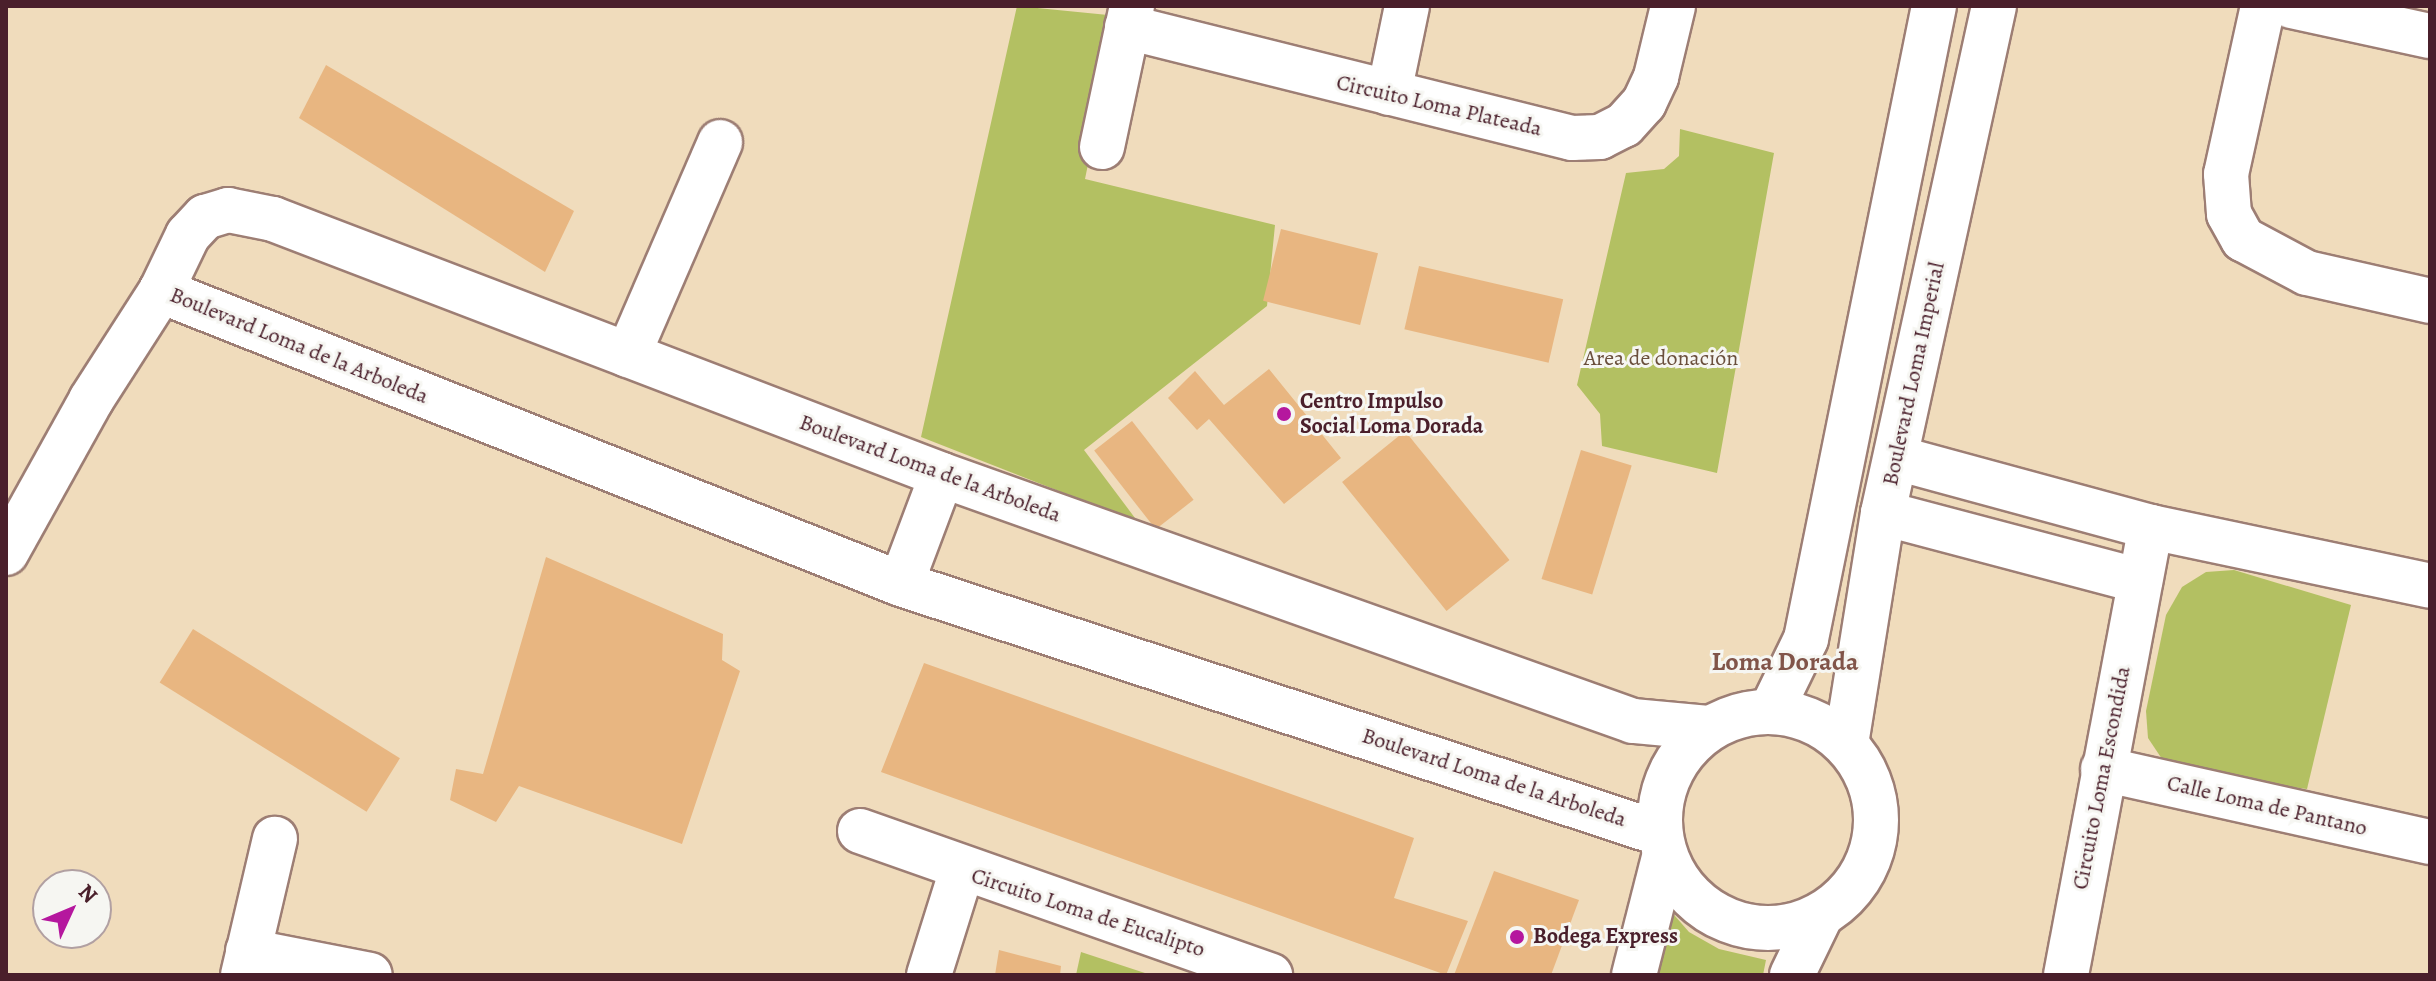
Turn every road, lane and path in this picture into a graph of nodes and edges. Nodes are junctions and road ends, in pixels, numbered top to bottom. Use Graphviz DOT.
graph roads {
  1 [pos="1407,6"];
  2 [pos="1673,6"];
  3 [pos="1934,6"];
  4 [pos="1994,6"];
  5 [pos="2263,6"];
  6 [pos="2291,6"];
  7 [pos="1130,17"];
  8 [pos="2430,36"];
  9 [pos="1389,93"];
  10 [pos="720,142"];
  11 [pos="1102,147"];
  12 [pos="161,291"];
  13 [pos="2430,301"];
  14 [pos="628,355"];
  15 [pos="1897,458"];
  16 [pos="942,475"];
  17 [pos="1883,513"];
  18 [pos="2151,527"];
  19 [pos="6,553"];
  20 [pos="2140,581"];
  21 [pos="901,584"];
  22 [pos="2430,586"];
  23 [pos="1771,711"];
  24 [pos="1708,728"];
  25 [pos="1846,744"];
  26 [pos="2103,769"];
  27 [pos="860,831"];
  28 [pos="275,839"];
  29 [pos="2430,842"];
  30 [pos="1662,845"];
  31 [pos="962,870"];
  32 [pos="1820,917"];
  33 [pos="246,963"];
  34 [pos="370,975"];
  35 [pos="929,975"];
  36 [pos="1270,975"];
  37 [pos="1634,975"];
  38 [pos="1792,975"];
  39 [pos="2066,975"];
  1 -- 9 [label="street"];
  2 -- 9 [label="street, Circuito Loma Plateada"];
  3 -- 23 [label="street"];
  4 -- 15 [label="street, Boulevard Loma Imperial"];
  5 -- 13 [label="street"];
  6 -- 8 [label="street"];
  7 -- 9 [label="street, Circuito Loma Plateada"];
  7 -- 11 [label="street, Circuito Loma Plateada"];
  10 -- 14 [label="street"];
  12 -- 14 [label="street, Boulevard Loma de la Arboleda"];
  12 -- 19 [label="street"];
  12 -- 21 [label="street, Boulevard Loma de la Arboleda"];
  14 -- 16 [label="street, Boulevard Loma de la Arboleda"];
  15 -- 17 [label="street, Boulevard Loma Imperial"];
  15 -- 18 [label="street"];
  16 -- 21 [label="street"];
  16 -- 24 [label="street, Boulevard Loma de la Arboleda"];
  17 -- 20 [label="street"];
  17 -- 25 [label="street, Boulevard Loma Imperial"];
  18 -- 20 [label="street, Circuito Loma Escondida"];
  18 -- 22 [label="street"];
  20 -- 26 [label="street, Circuito Loma Escondida"];
  21 -- 30 [label="street, Boulevard Loma de la Arboleda"];
  23 -- 24 [label="street"];
  23 -- 25 [label="street"];
  24 -- 30 [label="street"];
  25 -- 32 [label="street"];
  26 -- 29 [label="street, Calle Loma de Pantano"];
  26 -- 39 [label="street, Circuito Loma Escondida"];
  27 -- 31 [label="street"];
  28 -- 33 [label="street"];
  30 -- 32 [label="street"];
  30 -- 37 [label="street"];
  31 -- 35 [label="street, Circuito Loma de Eucalipto"];
  31 -- 36 [label="street, Circuito Loma de Eucalipto"];
  32 -- 38 [label="street"];
  33 -- 34 [label="street"];
}
